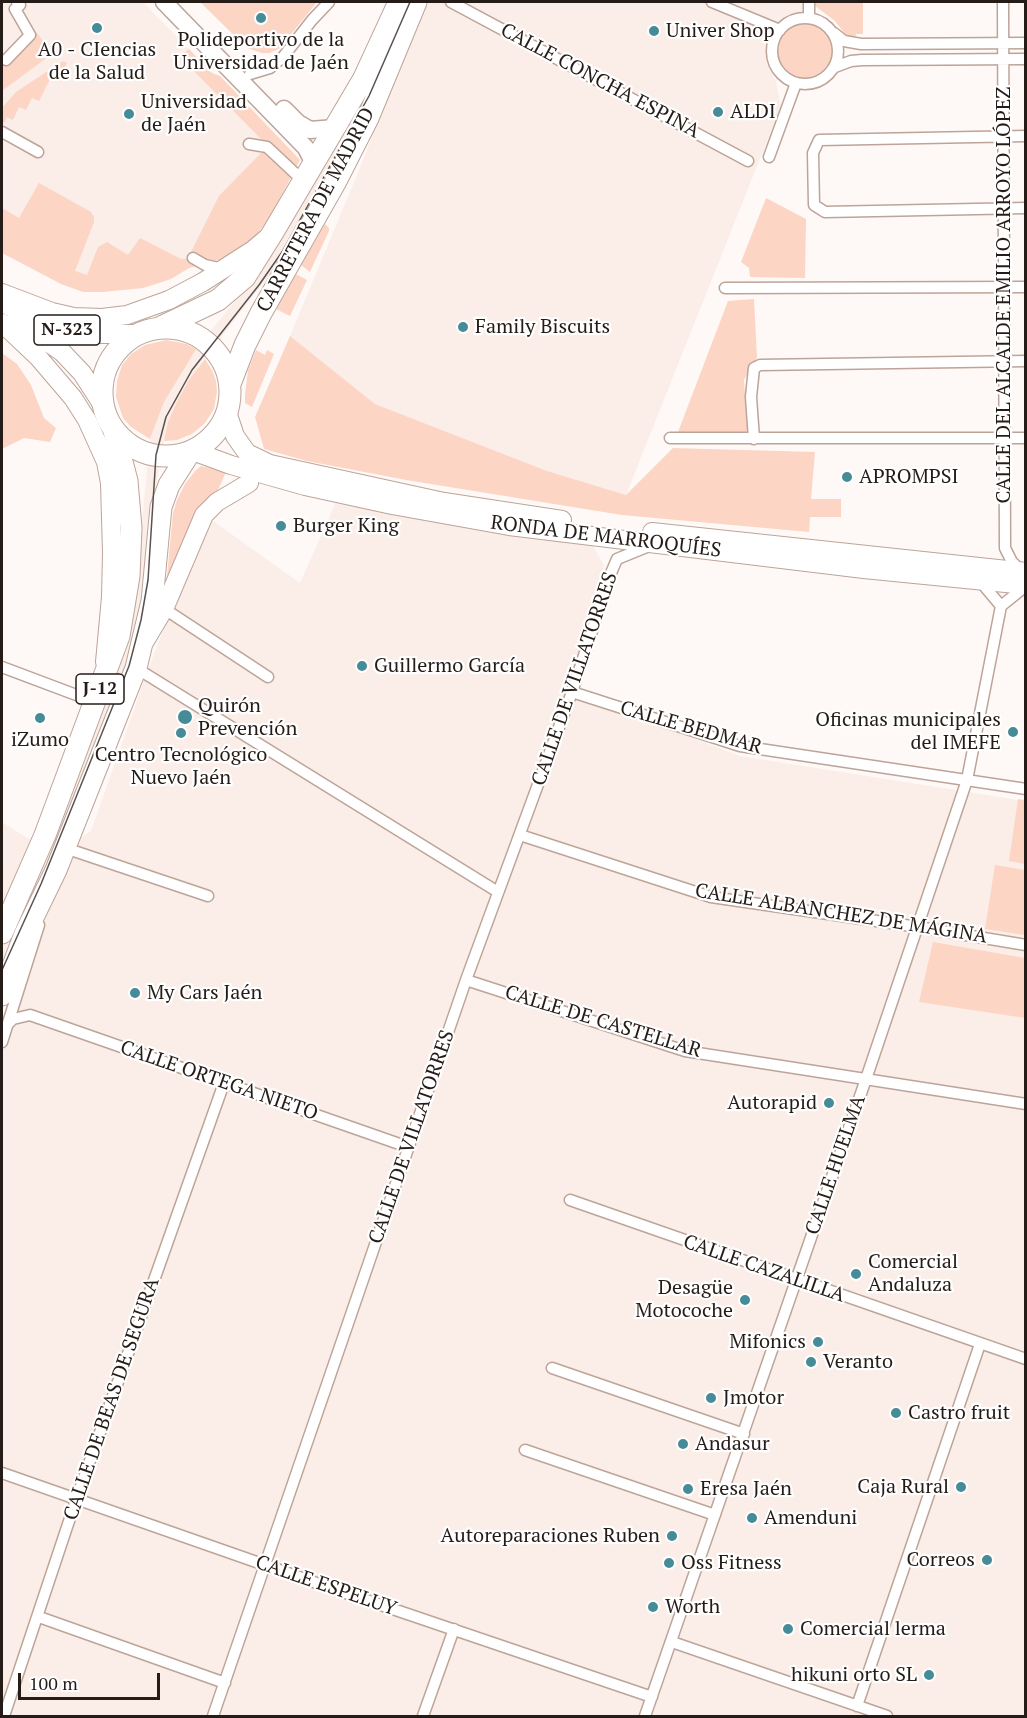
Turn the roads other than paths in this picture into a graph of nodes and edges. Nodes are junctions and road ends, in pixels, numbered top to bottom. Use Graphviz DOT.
graph roads {
  1 [pos="17,2"];
  2 [pos="164,2"];
  3 [pos="179,2"];
  4 [pos="329,2"];
  5 [pos="399,2"];
  6 [pos="416,2"];
  7 [pos="451,2"];
  8 [pos="712,2"];
  9 [pos="809,2"];
  10 [pos="1003,2"];
  11 [pos="809,18"];
  12 [pos="780,30"];
  13 [pos="833,33"];
  14 [pos="1004,43"];
  15 [pos="1026,43"];
  16 [pos="1004,59"];
  17 [pos="1026,59"];
  18 [pos="6,60"];
  19 [pos="835,68"];
  20 [pos="250,74"];
  21 [pos="795,83"];
  22 [pos="335,128"];
  23 [pos="2,132"];
  24 [pos="1004,136"];
  25 [pos="1026,136"];
  26 [pos="249,144"];
  27 [pos="38,152"];
  28 [pos="769,157"];
  29 [pos="748,161"];
  30 [pos="306,170"];
  31 [pos="1004,208"];
  32 [pos="1026,208"];
  33 [pos="272,234"];
  34 [pos="222,269"];
  35 [pos="203,282"];
  36 [pos="1026,287"];
  37 [pos="724,288"];
  38 [pos="1005,288"];
  39 [pos="2,293"];
  40 [pos="2,302"];
  41 [pos="2,316"];
  42 [pos="2,323"];
  43 [pos="149,331"];
  44 [pos="1005,362"];
  45 [pos="1026,362"];
  46 [pos="230,384"];
  47 [pos="102,404"];
  48 [pos="227,412"];
  49 [pos="114,431"];
  50 [pos="670,438"];
  51 [pos="1026,438"];
  52 [pos="754,439"];
  53 [pos="1006,439"];
  54 [pos="192,451"];
  55 [pos="274,478"];
  56 [pos="249,483"];
  57 [pos="600,538"];
  58 [pos="654,544"];
  59 [pos="1005,548"];
  60 [pos="617,560"];
  61 [pos="980,575"];
  62 [pos="1025,579"];
  63 [pos="158,605"];
  64 [pos="1001,606"];
  65 [pos="182,623"];
  66 [pos="146,640"];
  67 [pos="2,667"];
  68 [pos="136,668"];
  69 [pos="268,678"];
  70 [pos="572,692"];
  71 [pos="98,693"];
  72 [pos="967,780"];
  73 [pos="1026,789"];
  74 [pos="520,835"];
  75 [pos="65,848"];
  76 [pos="498,892"];
  77 [pos="208,896"];
  78 [pos="918,927"];
  79 [pos="2,933"];
  80 [pos="1026,945"];
  81 [pos="466,980"];
  82 [pos="10,993"];
  83 [pos="30,1014"];
  84 [pos="7,1025"];
  85 [pos="2,1042"];
  86 [pos="866,1079"];
  87 [pos="224,1083"];
  88 [pos="1026,1104"];
  89 [pos="408,1147"];
  90 [pos="570,1200"];
  91 [pos="796,1280"];
  92 [pos="980,1344"];
  93 [pos="1026,1359"];
  94 [pos="552,1368"];
  95 [pos="744,1434"];
  96 [pos="525,1450"];
  97 [pos="2,1473"];
  98 [pos="76,1500"];
  99 [pos="715,1515"];
  100 [pos="265,1565"];
  101 [pos="39,1617"];
  102 [pos="454,1629"];
  103 [pos="672,1642"];
  104 [pos="225,1683"];
  105 [pos="652,1697"];
  106 [pos="857,1706"];
  107 [pos="4,1716"];
  108 [pos="213,1716"];
  109 [pos="423,1716"];
  110 [pos="645,1716"];
  111 [pos="887,1716"];
  1 -- 18 [label="street"];
  2 -- 30 [label="street"];
  3 -- 20 [label="street"];
  4 -- 20 [label="street"];
  5 -- 22 [label="highway, CARRETERA DE MADRID"];
  6 -- 46 [label="highway, CARRETERA DE MADRID"];
  7 -- 29 [label="street, CALLE CONCHA ESPINA"];
  8 -- 12 [label="street"];
  9 -- 11 [label="street"];
  10 -- 14 [label="street, CALLE DEL ALCALDE EMILIO ARROYO LÓPEZ"];
  11 -- 12 [label="street"];
  11 -- 13 [label="street"];
  12 -- 21 [label="street"];
  13 -- 14 [label="street"];
  13 -- 19 [label="street"];
  14 -- 15 [label="street"];
  14 -- 16 [label="street, CALLE DEL ALCALDE EMILIO ARROYO LÓPEZ"];
  16 -- 17 [label="street"];
  16 -- 19 [label="street"];
  16 -- 24 [label="street, CALLE DEL ALCALDE EMILIO ARROYO LÓPEZ"];
  19 -- 21 [label="street"];
  20 -- 22 [label="street"];
  21 -- 28 [label="street"];
  22 -- 30 [label="highway, CARRETERA DE MADRID"];
  23 -- 27 [label="street"];
  24 -- 25 [label="street"];
  24 -- 31 [label="street, CALLE DEL ALCALDE EMILIO ARROYO LÓPEZ"];
  24 -- 31 [label="street"];
  26 -- 30 [label="street"];
  30 -- 33 [label="highway, CARRETERA DE MADRID"];
  31 -- 32 [label="street"];
  31 -- 38 [label="street, CALLE DEL ALCALDE EMILIO ARROYO LÓPEZ"];
  33 -- 34 [label="main road"];
  33 -- 43 [label="highway, CARRETERA DE MADRID"];
  34 -- 35 [label="main road"];
  34 -- 35 [label="street"];
  35 -- 39 [label="main road"];
  36 -- 38 [label="street"];
  37 -- 38 [label="street"];
  38 -- 44 [label="street, CALLE DEL ALCALDE EMILIO ARROYO LÓPEZ"];
  40 -- 43 [label="main road, N-323"];
  41 -- 47 [label="main road, N-323"];
  42 -- 71 [label="main road"];
  43 -- 46 [label="highway"];
  43 -- 47 [label="highway"];
  44 -- 45 [label="street"];
  44 -- 52 [label="street"];
  44 -- 53 [label="street, CALLE DEL ALCALDE EMILIO ARROYO LÓPEZ"];
  46 -- 48 [label="highway"];
  47 -- 49 [label="highway"];
  48 -- 54 [label="highway"];
  48 -- 61 [label="main road, RONDA DE MARROQUÍES"];
  49 -- 54 [label="highway"];
  49 -- 71 [label="highway, J-12"];
  50 -- 52 [label="street"];
  51 -- 53 [label="street"];
  52 -- 53 [label="street"];
  53 -- 59 [label="street, CALLE DEL ALCALDE EMILIO ARROYO LÓPEZ"];
  54 -- 55 [label="main road, RONDA DE MARROQUÍES"];
  54 -- 63 [label="highway, J-12"];
  55 -- 56 [label="street"];
  55 -- 57 [label="main road, RONDA DE MARROQUÍES"];
  56 -- 63 [label="main road"];
  57 -- 58 [label="main road, RONDA DE MARROQUÍES"];
  57 -- 60 [label="street, CALLE DE VILLATORRES"];
  58 -- 60 [label="street, CALLE DE VILLATORRES"];
  58 -- 61 [label="main road, RONDA DE MARROQUÍES"];
  59 -- 61 [label="street"];
  59 -- 62 [label="street"];
  60 -- 70 [label="street, CALLE DE VILLATORRES"];
  61 -- 62 [label="main road, RONDA DE MARROQUÍES"];
  61 -- 64 [label="street"];
  62 -- 64 [label="street"];
  63 -- 65 [label="street"];
  63 -- 66 [label="highway, J-12"];
  64 -- 72 [label="street, CALLE HUELMA"];
  65 -- 66 [label="street"];
  65 -- 69 [label="street"];
  66 -- 68 [label="highway, J-12"];
  67 -- 71 [label="street"];
  68 -- 75 [label="highway, J-12"];
  68 -- 76 [label="street"];
  70 -- 72 [label="street, CALLE BEDMAR"];
  70 -- 74 [label="street, CALLE DE VILLATORRES"];
  71 -- 79 [label="highway, J-12"];
  72 -- 73 [label="street, CALLE BEDMAR"];
  72 -- 78 [label="street, CALLE HUELMA"];
  74 -- 76 [label="street, CALLE DE VILLATORRES"];
  74 -- 78 [label="street, CALLE ALBANCHEZ DE MÁGINA"];
  75 -- 77 [label="street"];
  75 -- 82 [label="highway, J-12"];
  76 -- 81 [label="street, CALLE DE VILLATORRES"];
  78 -- 80 [label="street, CALLE ALBANCHEZ DE MÁGINA"];
  78 -- 86 [label="street, CALLE HUELMA"];
  81 -- 86 [label="street, CALLE DE CASTELLAR"];
  81 -- 89 [label="street, CALLE DE VILLATORRES"];
  82 -- 83 [label="street"];
  82 -- 84 [label="street"];
  83 -- 84 [label="street"];
  83 -- 87 [label="street, CALLE ORTEGA NIETO"];
  84 -- 85 [label="street"];
  86 -- 88 [label="street, CALLE DE CASTELLAR"];
  86 -- 91 [label="street, CALLE HUELMA"];
  87 -- 89 [label="street, CALLE ORTEGA NIETO"];
  87 -- 98 [label="street, CALLE DE BEAS DE SEGURA"];
  89 -- 100 [label="street, CALLE DE VILLATORRES"];
  90 -- 91 [label="street, CALLE CAZALILLA"];
  91 -- 92 [label="street, CALLE CAZALILLA"];
  91 -- 95 [label="street, CALLE HUELMA"];
  92 -- 93 [label="street, CALLE CAZALILLA"];
  92 -- 106 [label="street"];
  94 -- 95 [label="street"];
  95 -- 99 [label="street, CALLE HUELMA"];
  96 -- 99 [label="street"];
  97 -- 98 [label="street, CALLE ESPELUY"];
  98 -- 100 [label="street, CALLE ESPELUY"];
  98 -- 101 [label="street, CALLE DE BEAS DE SEGURA"];
  99 -- 103 [label="street, CALLE HUELMA"];
  100 -- 102 [label="street, CALLE ESPELUY"];
  100 -- 104 [label="street, CALLE DE VILLATORRES"];
  101 -- 104 [label="street"];
  101 -- 107 [label="street, CALLE DE BEAS DE SEGURA"];
  102 -- 105 [label="street, CALLE ESPELUY"];
  102 -- 109 [label="street"];
  103 -- 105 [label="street, CALLE HUELMA"];
  103 -- 106 [label="street"];
  104 -- 108 [label="street, CALLE DE VILLATORRES"];
  105 -- 110 [label="street, CALLE HUELMA"];
  106 -- 111 [label="street"];
}
